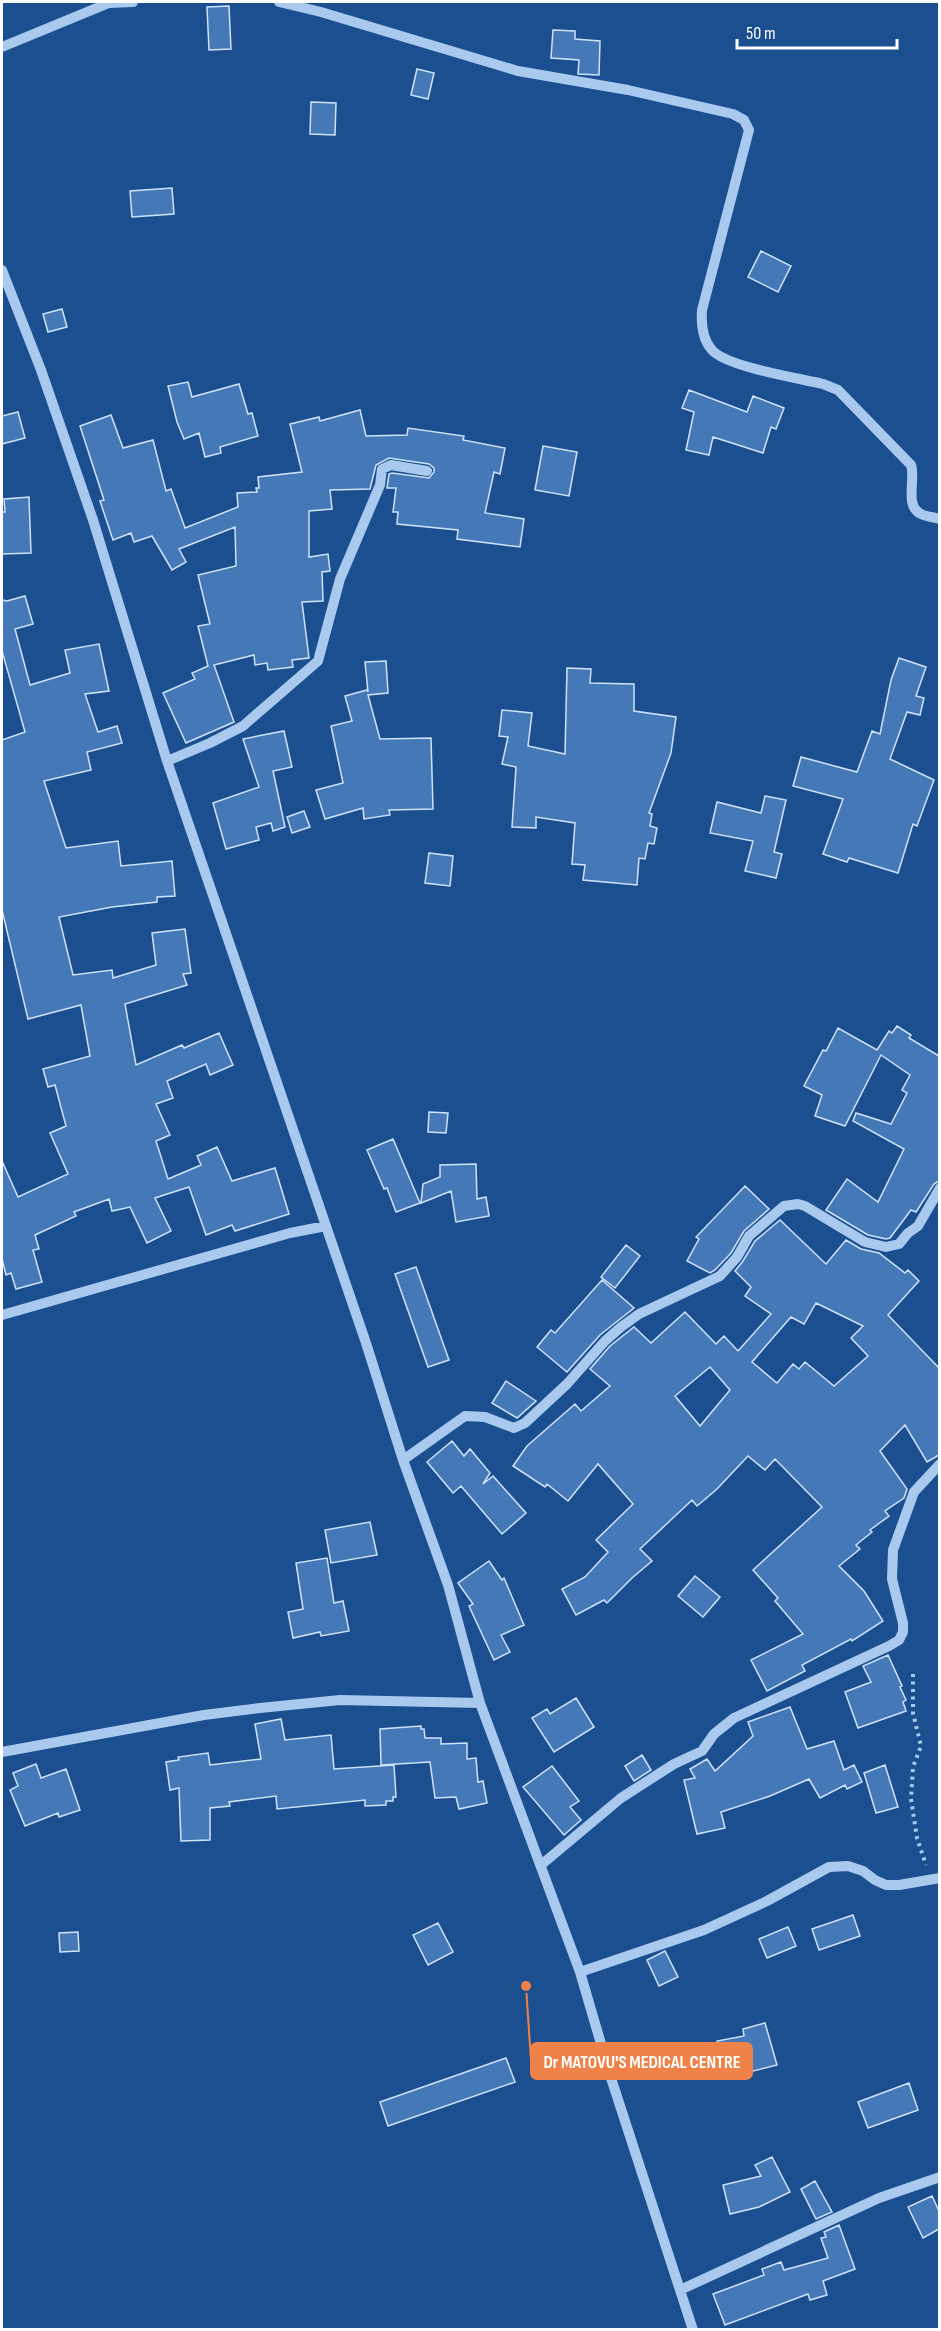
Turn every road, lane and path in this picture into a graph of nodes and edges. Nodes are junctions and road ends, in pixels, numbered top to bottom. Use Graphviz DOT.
graph roads {
  1 [pos="132,2"];
  2 [pos="279,2"];
  3 [pos="2,47"];
  4 [pos="2,270"];
  5 [pos="427,471"];
  6 [pos="939,519"];
  7 [pos="167,761"];
  8 [pos="939,1188"];
  9 [pos="326,1226"];
  10 [pos="3,1311"];
  11 [pos="404,1460"];
  12 [pos="939,1464"];
  13 [pos="913,1674"];
  14 [pos="480,1703"];
  15 [pos="2,1752"];
  16 [pos="541,1865"];
  17 [pos="938,1878"];
  18 [pos="580,1972"];
  19 [pos="939,2177"];
  20 [pos="680,2290"];
  21 [pos="693,2330"];
  1 -- 3 [label="street"];
  2 -- 6 [label="street"];
  4 -- 7 [label="street"];
  5 -- 7 [label="street"];
  7 -- 9 [label="street"];
  8 -- 11 [label="street"];
  9 -- 10 [label="street"];
  9 -- 11 [label="street"];
  11 -- 14 [label="street"];
  12 -- 16 [label="street"];
  13 -- 17 [label="path"];
  14 -- 15 [label="street"];
  14 -- 16 [label="street"];
  16 -- 18 [label="street"];
  17 -- 18 [label="street"];
  18 -- 20 [label="street"];
  19 -- 20 [label="street"];
  20 -- 21 [label="street"];
}
